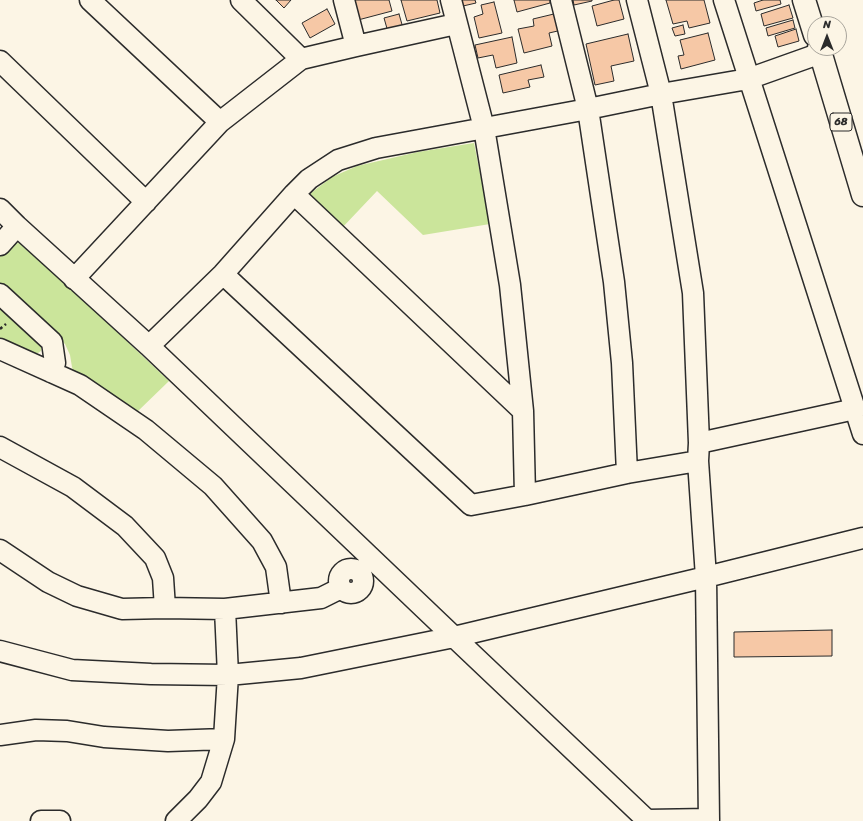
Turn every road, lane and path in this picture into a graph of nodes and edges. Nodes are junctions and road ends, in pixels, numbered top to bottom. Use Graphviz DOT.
graph roads {
  1 [pos="90,0"];
  2 [pos="241,0"];
  3 [pos="344,0"];
  4 [pos="451,0"];
  5 [pos="561,0"];
  6 [pos="637,0"];
  7 [pos="724,0"];
  8 [pos="804,0"];
  9 [pos="809,16"];
  10 [pos="456,24"];
  11 [pos="356,46"];
  12 [pos="807,50"];
  13 [pos="821,56"];
  14 [pos="301,59"];
  15 [pos="0,61"];
  16 [pos="748,79"];
  17 [pos="661,94"];
  18 [pos="588,109"];
  19 [pos="220,122"];
  20 [pos="484,128"];
  21 [pos="294,194"];
  22 [pos="863,195"];
  23 [pos="146,202"];
  24 [pos="0,209"];
  25 [pos="17,226"];
  26 [pos="0,245"];
  27 [pos="223,274"];
  28 [pos="74,278"];
  29 [pos="0,294"];
  30 [pos="6,327"];
  31 [pos="0,329"];
  32 [pos="149,346"];
  33 [pos="0,349"];
  34 [pos="52,372"];
  35 [pos="855,409"];
  36 [pos="523,411"];
  37 [pos="863,434"];
  38 [pos="0,447"];
  39 [pos="698,452"];
  40 [pos="627,473"];
  41 [pos="526,495"];
  42 [pos="863,538"];
  43 [pos="0,550"];
  44 [pos="706,577"];
  45 [pos="341,588"];
  46 [pos="281,603"];
  47 [pos="165,608"];
  48 [pos="225,609"];
  49 [pos="454,637"];
  50 [pos="0,651"];
  51 [pos="228,675"];
  52 [pos="0,735"];
  53 [pos="224,740"];
  54 [pos="647,820"];
  55 [pos="709,820"];
  56 [pos="41,821"];
  57 [pos="60,821"];
  58 [pos="176,821"];
  1 -- 19 [label="street"];
  2 -- 14 [label="street"];
  3 -- 11 [label="street"];
  4 -- 10 [label="street"];
  5 -- 18 [label="street"];
  6 -- 17 [label="street"];
  7 -- 16 [label="street"];
  8 -- 9 [label="main road, 68"];
  10 -- 11 [label="street"];
  10 -- 20 [label="street"];
  11 -- 14 [label="street"];
  12 -- 16 [label="street"];
  13 -- 22 [label="main road, 68"];
  14 -- 19 [label="street"];
  15 -- 23 [label="street"];
  16 -- 17 [label="street"];
  16 -- 35 [label="street"];
  17 -- 18 [label="street"];
  17 -- 39 [label="street"];
  18 -- 20 [label="street"];
  18 -- 40 [label="street"];
  19 -- 23 [label="street"];
  20 -- 21 [label="street"];
  20 -- 36 [label="street"];
  21 -- 27 [label="street"];
  21 -- 36 [label="street"];
  23 -- 28 [label="street"];
  24 -- 25 [label="street"];
  25 -- 26 [label="street"];
  25 -- 28 [label="street"];
  27 -- 32 [label="street"];
  27 -- 41 [label="street"];
  28 -- 32 [label="street"];
  29 -- 34 [label="street"];
  30 -- 31 [label="path"];
  32 -- 49 [label="street"];
  33 -- 34 [label="street"];
  34 -- 46 [label="street"];
  35 -- 37 [label="street"];
  35 -- 39 [label="street"];
  36 -- 41 [label="street"];
  38 -- 47 [label="street"];
  39 -- 40 [label="street"];
  39 -- 44 [label="street"];
  40 -- 41 [label="street"];
  42 -- 44 [label="street"];
  43 -- 47 [label="street"];
  44 -- 49 [label="street"];
  44 -- 55 [label="street"];
  45 -- 46 [label="street"];
  46 -- 48 [label="street"];
  47 -- 48 [label="street"];
  48 -- 51 [label="street"];
  49 -- 51 [label="street"];
  49 -- 54 [label="street"];
  50 -- 51 [label="street"];
  51 -- 53 [label="street"];
  52 -- 53 [label="street"];
  53 -- 58 [label="street"];
  54 -- 55 [label="street"];
  56 -- 57 [label="street"];
}
